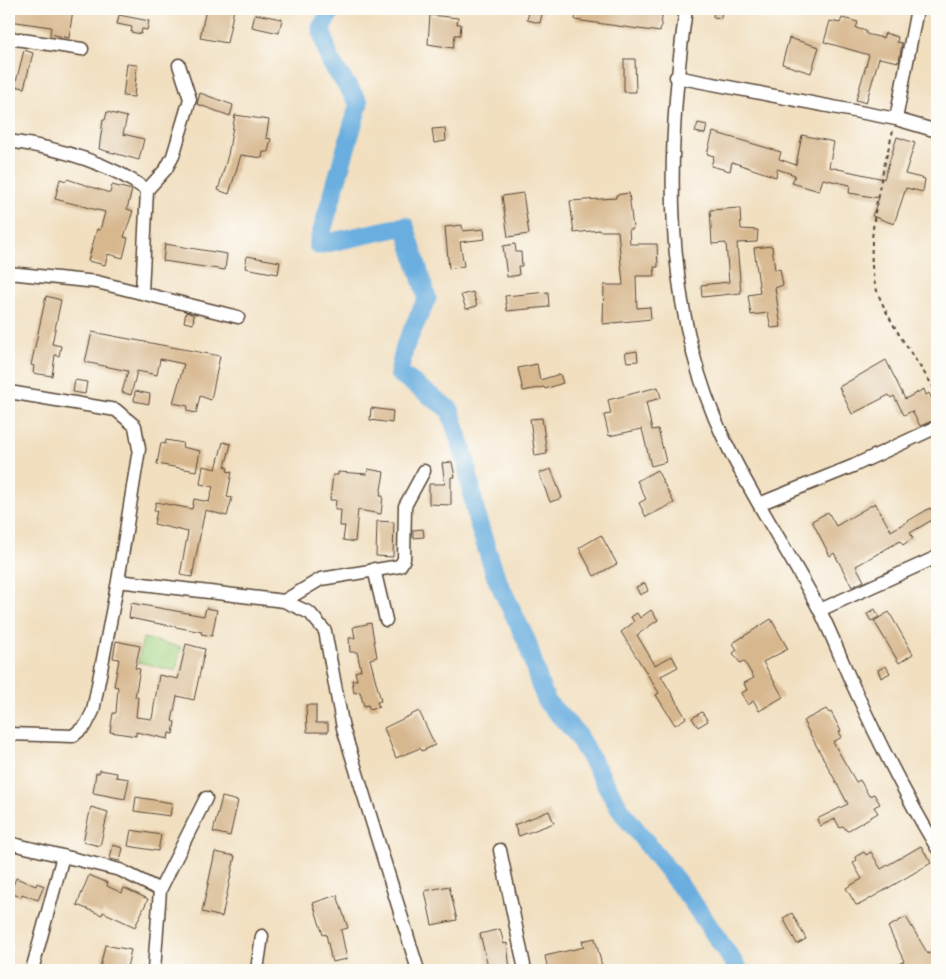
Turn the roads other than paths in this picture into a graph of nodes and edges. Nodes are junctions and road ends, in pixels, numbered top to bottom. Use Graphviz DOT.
graph roads {
  1 [pos="686,9"];
  2 [pos="918,9"];
  3 [pos="9,38"];
  4 [pos="82,49"];
  5 [pos="179,65"];
  6 [pos="676,77"];
  7 [pos="896,119"];
  8 [pos="937,131"];
  9 [pos="9,142"];
  10 [pos="147,190"];
  11 [pos="9,274"];
  12 [pos="142,292"];
  13 [pos="238,317"];
  14 [pos="9,392"];
  15 [pos="937,427"];
  16 [pos="424,471"];
  17 [pos="759,504"];
  18 [pos="937,556"];
  19 [pos="374,570"];
  20 [pos="118,582"];
  21 [pos="284,601"];
  22 [pos="820,610"];
  23 [pos="386,620"];
  24 [pos="9,734"];
  25 [pos="206,798"];
  26 [pos="9,843"];
  27 [pos="937,848"];
  28 [pos="500,850"];
  29 [pos="63,856"];
  30 [pos="160,890"];
  31 [pos="262,936"];
  32 [pos="32,970"];
  33 [pos="154,970"];
  34 [pos="257,970"];
  35 [pos="418,970"];
  36 [pos="525,970"];
  1 -- 6 [label="street"];
  2 -- 7 [label="street"];
  3 -- 4 [label="street"];
  5 -- 10 [label="street"];
  6 -- 7 [label="street"];
  6 -- 17 [label="street"];
  7 -- 8 [label="street"];
  9 -- 10 [label="street"];
  10 -- 12 [label="street"];
  11 -- 12 [label="street"];
  12 -- 13 [label="street"];
  14 -- 20 [label="street"];
  15 -- 17 [label="street"];
  16 -- 19 [label="street"];
  17 -- 22 [label="street"];
  18 -- 22 [label="street"];
  19 -- 21 [label="street"];
  19 -- 23 [label="street"];
  20 -- 21 [label="street"];
  20 -- 24 [label="street"];
  21 -- 35 [label="street"];
  22 -- 27 [label="street"];
  25 -- 30 [label="street"];
  26 -- 29 [label="street"];
  28 -- 36 [label="street"];
  29 -- 30 [label="street"];
  29 -- 32 [label="street"];
  30 -- 33 [label="street"];
  31 -- 34 [label="street"];
}
